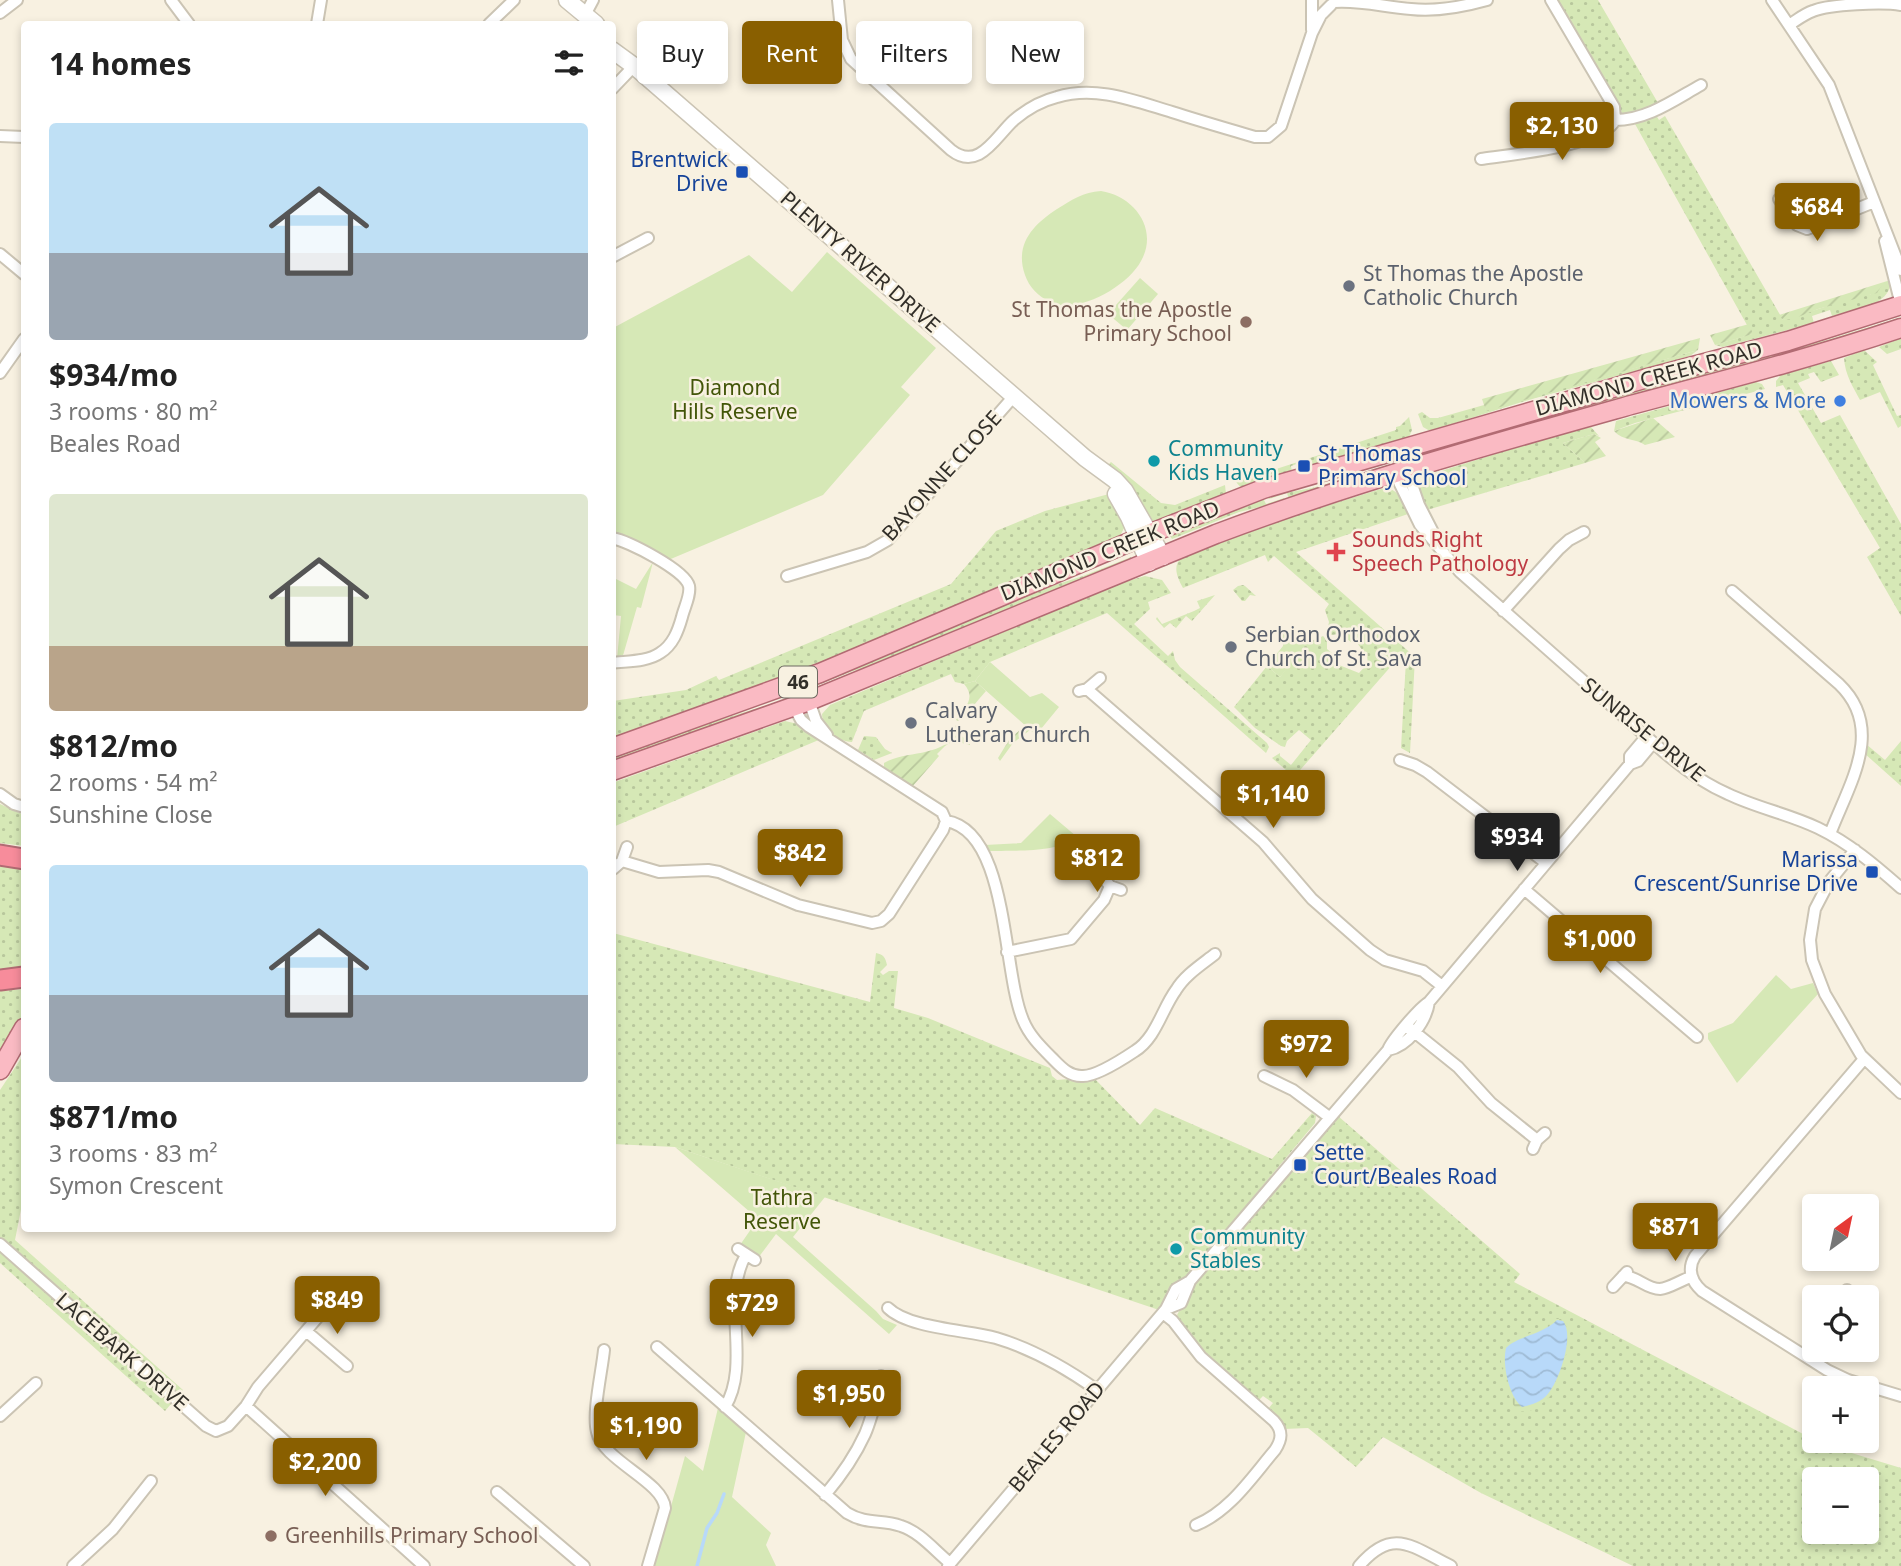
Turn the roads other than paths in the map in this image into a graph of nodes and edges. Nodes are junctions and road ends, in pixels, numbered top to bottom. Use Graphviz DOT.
graph roads {
  1 [pos="17,0"];
  2 [pos="171,0"];
  3 [pos="321,0"];
  4 [pos="514,0"];
  5 [pos="555,0"];
  6 [pos="838,0"];
  7 [pos="1313,0"];
  8 [pos="1487,0"];
  9 [pos="1551,0"];
  10 [pos="1772,0"];
  11 [pos="1367,1"];
  12 [pos="1333,2"];
  13 [pos="1399,4"];
  14 [pos="1901,5"];
  15 [pos="582,11"];
  16 [pos="0,13"];
  17 [pos="187,21"];
  18 [pos="318,21"];
  19 [pos="492,21"];
  20 [pos="1789,25"];
  21 [pos="1312,33"];
  22 [pos="616,46"];
  23 [pos="616,53"];
  24 [pos="634,66"];
  25 [pos="616,85"];
  26 [pos="1701,85"];
  27 [pos="1615,120"];
  28 [pos="0,136"];
  29 [pos="21,137"];
  30 [pos="1481,159"];
  31 [pos="1779,199"];
  32 [pos="1874,202"];
  33 [pos="1881,221"];
  34 [pos="648,238"];
  35 [pos="0,254"];
  36 [pos="616,255"];
  37 [pos="1901,270"];
  38 [pos="21,272"];
  39 [pos="1901,305"];
  40 [pos="1901,328"];
  41 [pos="21,343"];
  42 [pos="0,373"];
  43 [pos="1014,396"];
  44 [pos="1394,452"];
  45 [pos="1401,472"];
  46 [pos="1584,532"];
  47 [pos="1145,536"];
  48 [pos="616,539"];
  49 [pos="1156,560"];
  50 [pos="787,576"];
  51 [pos="1732,591"];
  52 [pos="1503,611"];
  53 [pos="616,662"];
  54 [pos="1100,678"];
  55 [pos="794,683"];
  56 [pos="801,704"];
  57 [pos="1650,740"];
  58 [pos="616,747"];
  59 [pos="1400,760"];
  60 [pos="616,770"];
  61 [pos="0,794"];
  62 [pos="21,806"];
  63 [pos="946,821"];
  64 [pos="1830,834"];
  65 [pos="626,847"];
  66 [pos="1855,850"];
  67 [pos="1546,863"];
  68 [pos="617,865"];
  69 [pos="1096,869"];
  70 [pos="1901,888"];
  71 [pos="1524,889"];
  72 [pos="1007,952"];
  73 [pos="1215,954"];
  74 [pos="21,976"];
  75 [pos="0,980"];
  76 [pos="1441,986"];
  77 [pos="1410,1029"];
  78 [pos="21,1033"];
  79 [pos="1697,1037"];
  80 [pos="1864,1059"];
  81 [pos="0,1070"];
  82 [pos="1264,1076"];
  83 [pos="1901,1093"];
  84 [pos="1329,1117"];
  85 [pos="1538,1141"];
  86 [pos="0,1244"];
  87 [pos="746,1255"];
  88 [pos="1691,1277"];
  89 [pos="1613,1287"];
  90 [pos="888,1308"];
  91 [pos="1165,1311"];
  92 [pos="318,1317"];
  93 [pos="306,1331"];
  94 [pos="657,1347"];
  95 [pos="604,1350"];
  96 [pos="1802,1354"];
  97 [pos="1814,1362"];
  98 [pos="347,1366"];
  99 [pos="36,1383"];
  100 [pos="888,1383"];
  101 [pos="1097,1390"];
  102 [pos="1901,1396"];
  103 [pos="246,1406"];
  104 [pos="725,1406"];
  105 [pos="0,1416"];
  106 [pos="151,1481"];
  107 [pos="497,1492"];
  108 [pos="825,1495"];
  109 [pos="1196,1525"];
  110 [pos="949,1564"];
  111 [pos="73,1566"];
  112 [pos="424,1566"];
  113 [pos="584,1566"];
  114 [pos="648,1566"];
  115 [pos="1359,1566"];
  116 [pos="1451,1566"];
  1 -- 16 [label="street"];
  2 -- 17 [label="street"];
  3 -- 18 [label="street"];
  4 -- 19 [label="street"];
  5 -- 15 [label="street"];
  6 -- 21 [label="street"];
  7 -- 12 [label="street"];
  7 -- 21 [label="street"];
  8 -- 13 [label="street"];
  9 -- 27 [label="street"];
  10 -- 20 [label="street"];
  11 -- 12 [label="street"];
  11 -- 13 [label="street"];
  12 -- 21 [label="street"];
  14 -- 20 [label="street"];
  20 -- 32 [label="street"];
  22 -- 24 [label="street, PLENTY RIVER DRIVE"];
  23 -- 24 [label="street, PLENTY RIVER DRIVE"];
  24 -- 25 [label="street"];
  24 -- 43 [label="street, PLENTY RIVER DRIVE"];
  26 -- 27 [label="street"];
  27 -- 30 [label="street"];
  28 -- 29 [label="street"];
  31 -- 32 [label="street"];
  32 -- 33 [label="street"];
  33 -- 37 [label="street"];
  33 -- 39 [label="street"];
  34 -- 36 [label="street"];
  35 -- 38 [label="street"];
  39 -- 44 [label="main road, DIAMOND CREEK ROAD / 46"];
  40 -- 45 [label="main road, DIAMOND CREEK ROAD / 46"];
  41 -- 42 [label="street"];
  43 -- 47 [label="street, PLENTY RIVER DRIVE"];
  43 -- 50 [label="street, BAYONNE CLOSE"];
  44 -- 45 [label="main road, SUNRISE DRIVE"];
  44 -- 47 [label="main road, DIAMOND CREEK ROAD / 46"];
  45 -- 49 [label="main road, DIAMOND CREEK ROAD / 46"];
  45 -- 52 [label="street, SUNRISE DRIVE"];
  46 -- 52 [label="street"];
  47 -- 49 [label="street, PLENTY RIVER DRIVE"];
  47 -- 55 [label="main road, DIAMOND CREEK ROAD / 46"];
  48 -- 53 [label="street"];
  49 -- 56 [label="main road, DIAMOND CREEK ROAD / 46"];
  51 -- 64 [label="street"];
  52 -- 57 [label="street, SUNRISE DRIVE"];
  54 -- 76 [label="street"];
  55 -- 56 [label="main road"];
  55 -- 58 [label="main road, DIAMOND CREEK ROAD / 46"];
  56 -- 60 [label="main road, DIAMOND CREEK ROAD / 46"];
  56 -- 63 [label="street"];
  57 -- 64 [label="street, SUNRISE DRIVE"];
  57 -- 67 [label="street"];
  59 -- 67 [label="street"];
  61 -- 62 [label="street"];
  63 -- 68 [label="street"];
  63 -- 72 [label="street"];
  64 -- 66 [label="street, SUNRISE DRIVE"];
  65 -- 68 [label="street"];
  66 -- 70 [label="street, SUNRISE DRIVE"];
  66 -- 80 [label="street"];
  67 -- 71 [label="street"];
  69 -- 72 [label="street"];
  71 -- 76 [label="street"];
  71 -- 79 [label="street"];
  72 -- 73 [label="street"];
  74 -- 75 [label="highway"];
  76 -- 77 [label="street"];
  77 -- 84 [label="street, BEALES ROAD"];
  77 -- 85 [label="street"];
  78 -- 81 [label="main road"];
  80 -- 83 [label="street"];
  80 -- 88 [label="street"];
  82 -- 84 [label="street"];
  84 -- 91 [label="street, BEALES ROAD"];
  86 -- 103 [label="street, LACEBARK DRIVE"];
  87 -- 104 [label="street"];
  88 -- 89 [label="street"];
  88 -- 96 [label="street"];
  90 -- 101 [label="street"];
  91 -- 101 [label="street, BEALES ROAD"];
  91 -- 109 [label="street"];
  92 -- 93 [label="street, LACEBARK DRIVE"];
  93 -- 98 [label="street"];
  93 -- 103 [label="street, LACEBARK DRIVE"];
  94 -- 104 [label="street"];
  95 -- 114 [label="street"];
  97 -- 102 [label="street"];
  99 -- 105 [label="street"];
  100 -- 108 [label="street"];
  101 -- 110 [label="street, BEALES ROAD"];
  103 -- 112 [label="street"];
  104 -- 108 [label="street"];
  106 -- 111 [label="street"];
  107 -- 113 [label="street"];
  108 -- 110 [label="street"];
  115 -- 116 [label="street"];
}
